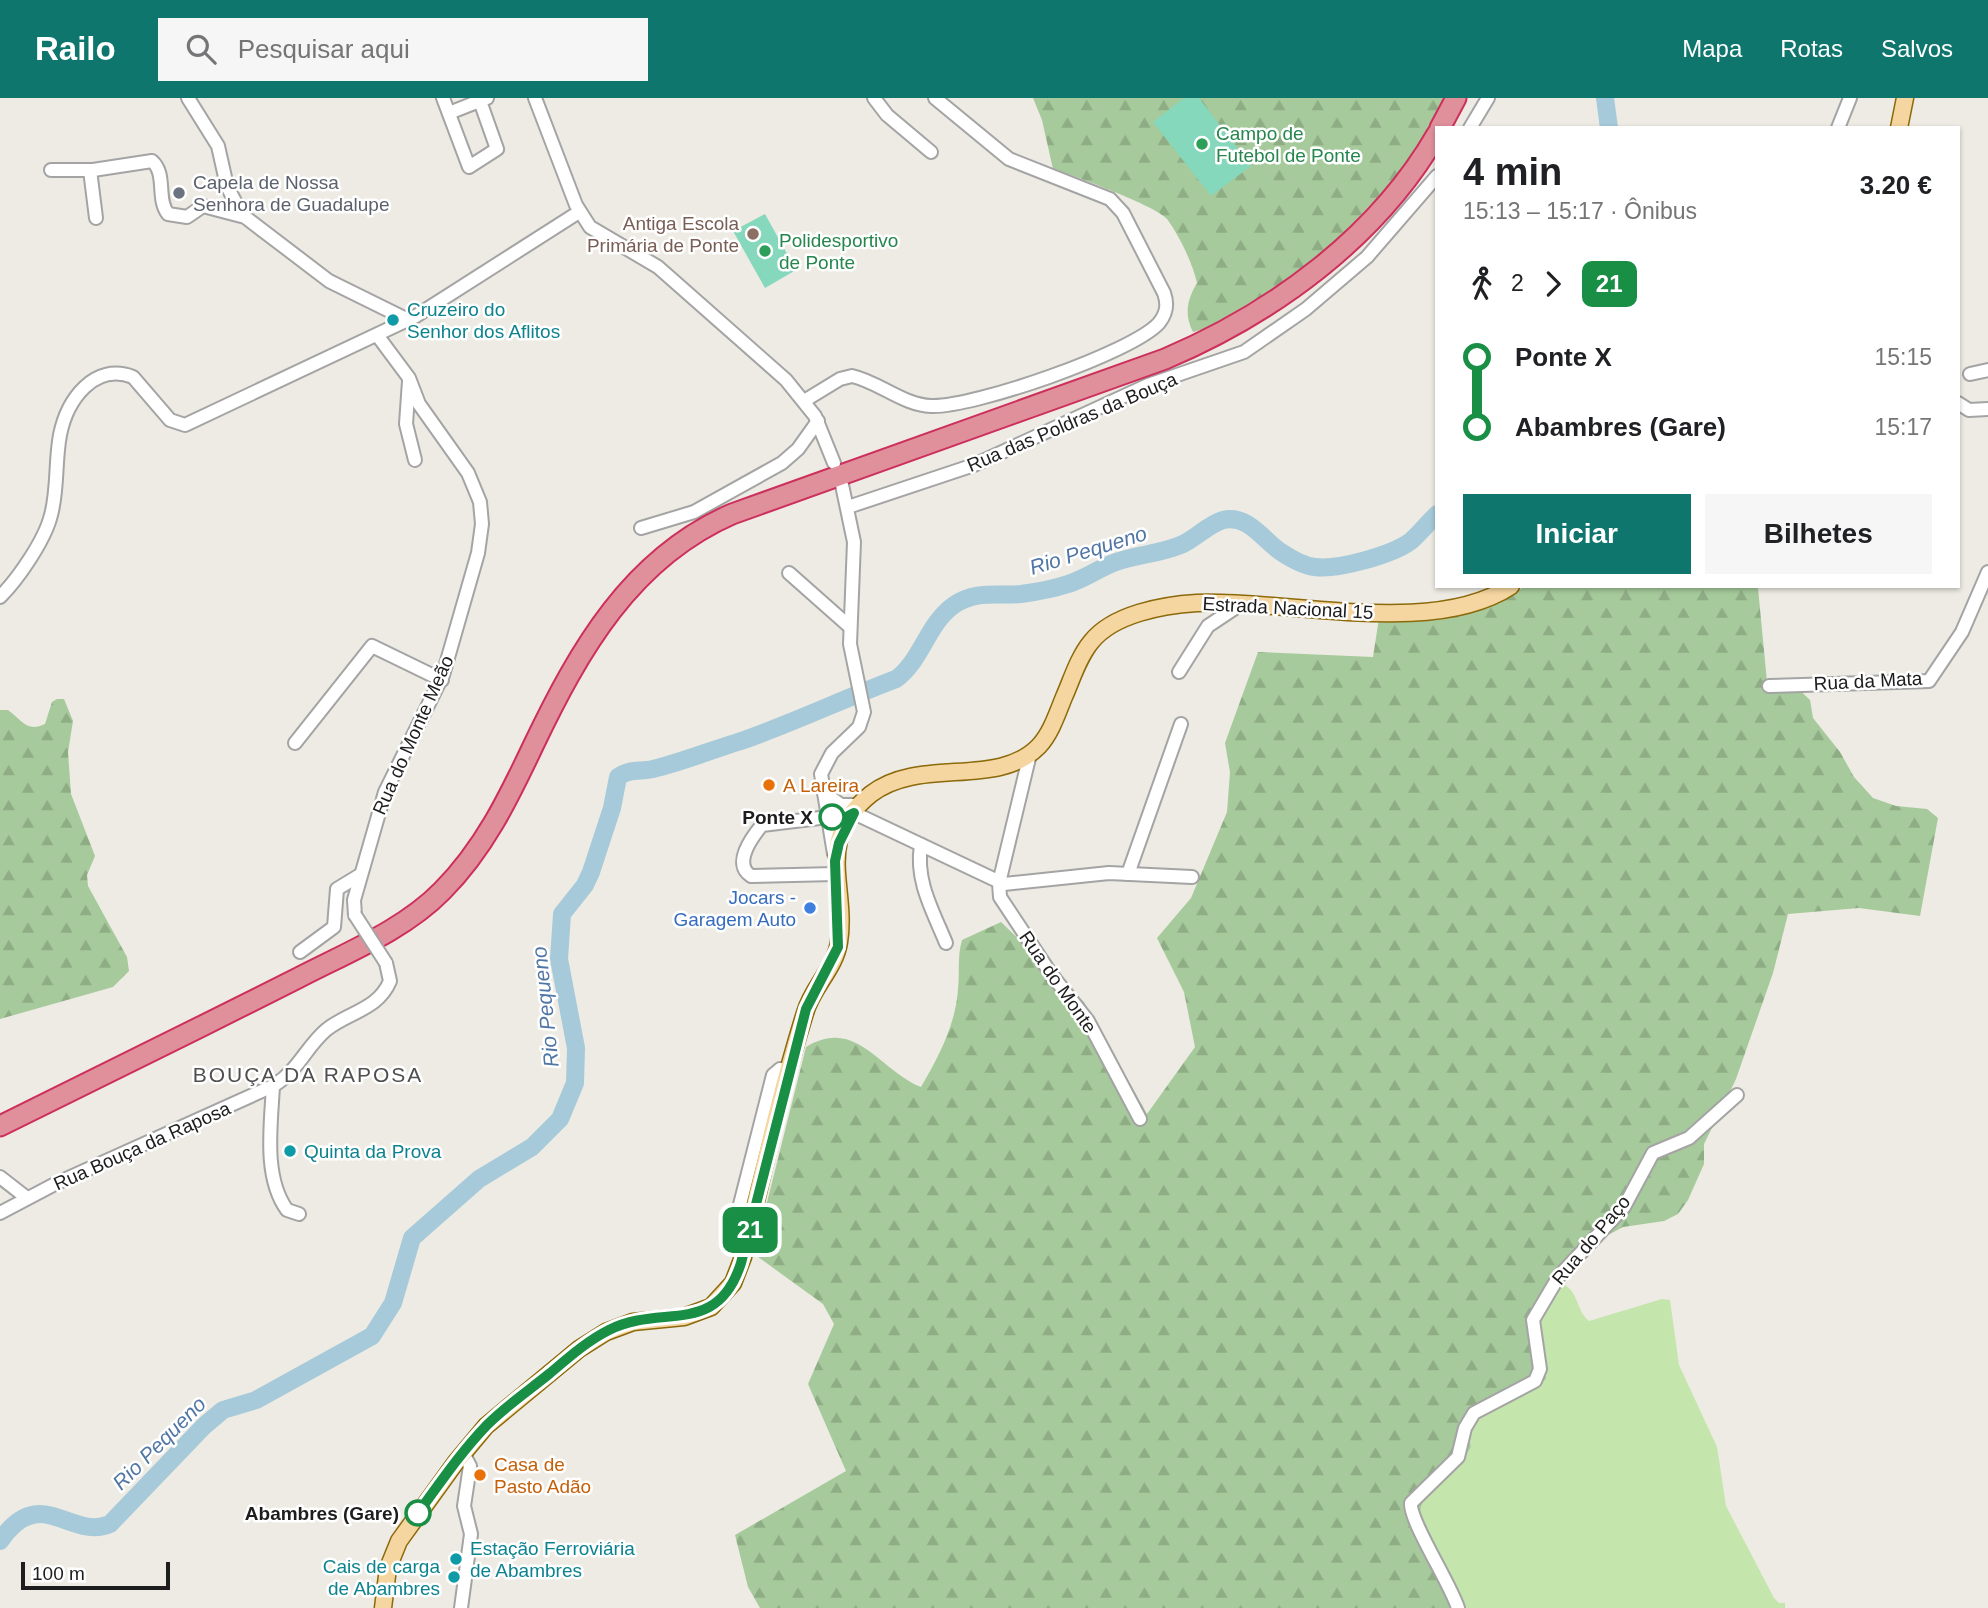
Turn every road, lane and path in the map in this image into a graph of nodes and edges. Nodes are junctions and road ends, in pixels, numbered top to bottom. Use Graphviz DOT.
graph roads {
  1 [pos="188,98"];
  2 [pos="443,98"];
  3 [pos="535,98"];
  4 [pos="874,98"];
  5 [pos="935,98"];
  6 [pos="1456,98"];
  7 [pos="1467,98"];
  8 [pos="1488,98"];
  9 [pos="1850,98"];
  10 [pos="1905,98"];
  11 [pos="484,99"];
  12 [pos="449,113"];
  13 [pos="1441,126"];
  14 [pos="1453,126"];
  15 [pos="1471,126"];
  16 [pos="1839,126"];
  17 [pos="1899,126"];
  18 [pos="1435,137"];
  19 [pos="931,152"];
  20 [pos="1435,157"];
  21 [pos="51,170"];
  22 [pos="90,170"];
  23 [pos="1435,178"];
  24 [pos="579,212"];
  25 [pos="242,215"];
  26 [pos="96,218"];
  27 [pos="382,307"];
  28 [pos="408,320"];
  29 [pos="381,333"];
  30 [pos="1988,370"];
  31 [pos="1970,374"];
  32 [pos="409,378"];
  33 [pos="804,401"];
  34 [pos="1960,404"];
  35 [pos="1988,409"];
  36 [pos="818,421"];
  37 [pos="415,460"];
  38 [pos="834,463"];
  39 [pos="842,485"];
  40 [pos="848,508"];
  41 [pos="641,527"];
  42 [pos="1988,572"];
  43 [pos="789,573"];
  44 [pos="1507,588"];
  45 [pos="0,597"];
  46 [pos="1241,604"];
  47 [pos="850,627"];
  48 [pos="1179,672"];
  49 [pos="442,680"];
  50 [pos="1769,686"];
  51 [pos="1181,724"];
  52 [pos="295,743"];
  53 [pos="1030,754"];
  54 [pos="827,804"];
  55 [pos="850,818"];
  56 [pos="921,845"];
  57 [pos="835,868"];
  58 [pos="1128,874"];
  59 [pos="360,875"];
  60 [pos="1192,877"];
  61 [pos="999,883"];
  62 [pos="946,943"];
  63 [pos="300,952"];
  64 [pos="386,963"];
  65 [pos="790,1070"];
  66 [pos="274,1086"];
  67 [pos="1737,1095"];
  68 [pos="1140,1119"];
  69 [pos="0,1126"];
  70 [pos="0,1136"];
  71 [pos="0,1177"];
  72 [pos="27,1198"];
  73 [pos="0,1213"];
  74 [pos="299,1214"];
  75 [pos="732,1236"];
  76 [pos="463,1453"];
  77 [pos="383,1608"];
  78 [pos="461,1608"];
  79 [pos="1458,1608"];
  1 -- 25 [label="street"];
  2 -- 12 [label="street"];
  3 -- 24 [label="street"];
  4 -- 19 [label="street"];
  5 -- 33 [label="street"];
  6 -- 13 [label="highway"];
  7 -- 14 [label="highway"];
  8 -- 15 [label="street"];
  9 -- 16 [label="street"];
  10 -- 17 [label="main road"];
  11 -- 12 [label="street"];
  11 -- 12 [label="street"];
  18 -- 69 [label="highway"];
  20 -- 70 [label="highway"];
  21 -- 22 [label="street"];
  22 -- 25 [label="street"];
  22 -- 26 [label="street"];
  23 -- 40 [label="street, Rua das Poldras da Bouça"];
  24 -- 28 [label="street"];
  24 -- 33 [label="street"];
  25 -- 27 [label="street"];
  27 -- 28 [label="street"];
  27 -- 29 [label="street"];
  28 -- 29 [label="street"];
  29 -- 32 [label="street, Rua do Monte Meão"];
  29 -- 45 [label="street"];
  30 -- 31 [label="street"];
  32 -- 37 [label="street"];
  32 -- 49 [label="street, Rua do Monte Meão"];
  33 -- 36 [label="street"];
  34 -- 35 [label="street"];
  36 -- 38 [label="street"];
  36 -- 41 [label="street"];
  39 -- 40 [label="street"];
  40 -- 47 [label="street"];
  42 -- 50 [label="street, Rua da Mata"];
  43 -- 47 [label="street"];
  44 -- 46 [label="main road, Estrada Nacional 15"];
  46 -- 48 [label="street"];
  46 -- 53 [label="main road, Estrada Nacional 15"];
  47 -- 54 [label="street"];
  49 -- 52 [label="street"];
  49 -- 59 [label="street, Rua do Monte Meão"];
  51 -- 58 [label="street"];
  53 -- 55 [label="main road"];
  53 -- 61 [label="street"];
  54 -- 55 [label="street"];
  54 -- 55 [label="street"];
  54 -- 57 [label="street"];
  54 -- 57 [label="street"];
  55 -- 56 [label="street"];
  55 -- 57 [label="main road"];
  56 -- 61 [label="street"];
  56 -- 62 [label="street"];
  57 -- 65 [label="main road"];
  58 -- 60 [label="street"];
  58 -- 61 [label="street"];
  59 -- 63 [label="street"];
  59 -- 64 [label="street, Rua do Monte Meão, bridge"];
  61 -- 68 [label="street, Rua do Monte"];
  64 -- 66 [label="street, Rua Bouça da Raposa"];
  65 -- 75 [label="street"];
  65 -- 76 [label="main road"];
  66 -- 72 [label="street, Rua Bouça da Raposa"];
  66 -- 74 [label="street"];
  67 -- 79 [label="street, Rua do Paço"];
  71 -- 72 [label="street"];
  72 -- 73 [label="street, Rua Bouça da Raposa"];
  76 -- 77 [label="main road"];
  76 -- 78 [label="street"];
}
